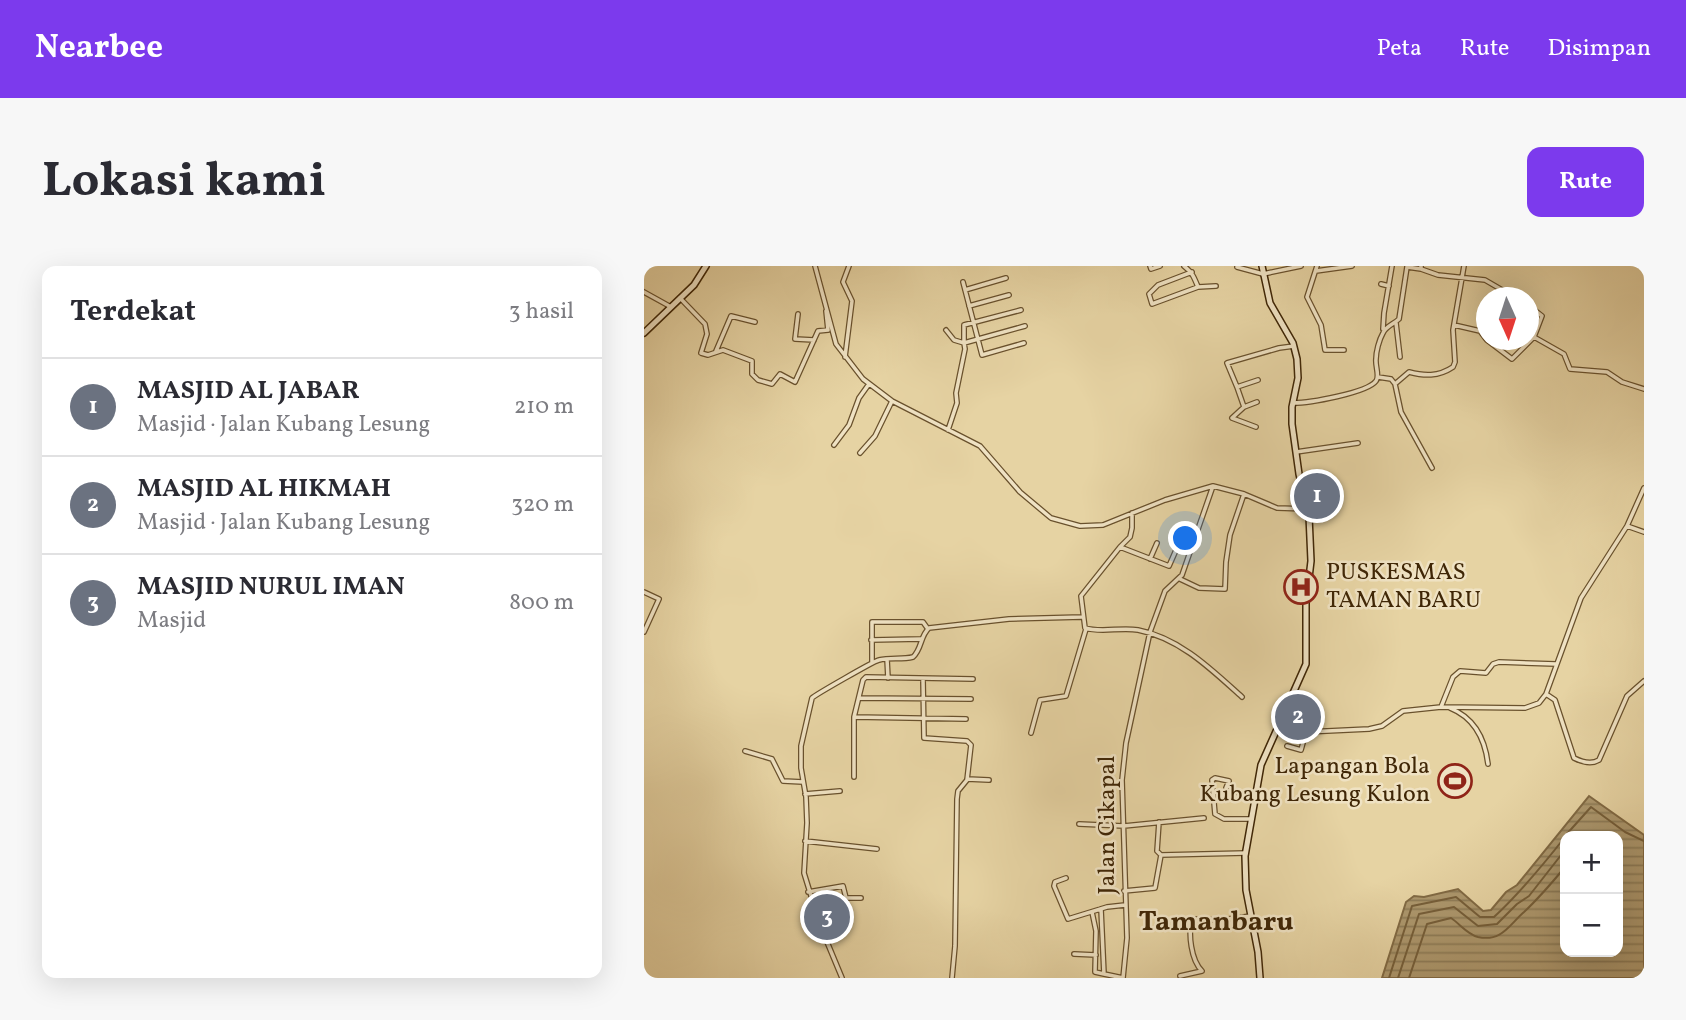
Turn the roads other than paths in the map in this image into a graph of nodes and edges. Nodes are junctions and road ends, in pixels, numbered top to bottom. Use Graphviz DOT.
graph roads {
  1 [pos="706,266"];
  2 [pos="815,266"];
  3 [pos="849,266"];
  4 [pos="1150,266"];
  5 [pos="1160,266"];
  6 [pos="1184,266"];
  7 [pos="1262,266"];
  8 [pos="1301,266"];
  9 [pos="1352,266"];
  10 [pos="1392,266"];
  11 [pos="1464,266"];
  12 [pos="1237,267"];
  13 [pos="1421,267"];
  14 [pos="1317,268"];
  15 [pos="1192,272"];
  16 [pos="1263,274"];
  17 [pos="1006,278"];
  18 [pos="1463,279"];
  19 [pos="963,282"];
  20 [pos="1381,284"];
  21 [pos="1216,286"];
  22 [pos="1389,286"];
  23 [pos="1198,287"];
  24 [pos="1497,287"];
  25 [pos="965,290"];
  26 [pos="644,292"];
  27 [pos="1009,295"];
  28 [pos="680,298"];
  29 [pos="825,305"];
  30 [pos="969,306"];
  31 [pos="671,307"];
  32 [pos="1021,310"];
  33 [pos="798,314"];
  34 [pos="755,322"];
  35 [pos="973,322"];
  36 [pos="1396,323"];
  37 [pos="1454,325"];
  38 [pos="1025,326"];
  39 [pos="946,330"];
  40 [pos="1476,330"];
  41 [pos="645,331"];
  42 [pos="1383,331"];
  43 [pos="814,340"];
  44 [pos="977,340"];
  45 [pos="1539,340"];
  46 [pos="964,342"];
  47 [pos="1024,343"];
  48 [pos="1294,346"];
  49 [pos="1344,350"];
  50 [pos="1501,350"];
  51 [pos="1521,350"];
  52 [pos="716,351"];
  53 [pos="1400,357"];
  54 [pos="845,358"];
  55 [pos="1378,377"];
  56 [pos="1258,380"];
  57 [pos="869,384"];
  58 [pos="1395,384"];
  59 [pos="1237,387"];
  60 [pos="1644,389"];
  61 [pos="892,401"];
  62 [pos="1257,402"];
  63 [pos="1293,403"];
  64 [pos="1244,407"];
  65 [pos="1256,427"];
  66 [pos="948,429"];
  67 [pos="1358,443"];
  68 [pos="834,444"];
  69 [pos="1296,452"];
  70 [pos="860,453"];
  71 [pos="1432,468"];
  72 [pos="1213,486"];
  73 [pos="1644,488"];
  74 [pos="1244,494"];
  75 [pos="1308,509"];
  76 [pos="1132,513"];
  77 [pos="1187,525"];
  78 [pos="1627,526"];
  79 [pos="1644,532"];
  80 [pos="1157,543"];
  81 [pos="1120,547"];
  82 [pos="1150,559"];
  83 [pos="1180,579"];
  84 [pos="644,592"];
  85 [pos="1082,617"];
  86 [pos="646,620"];
  87 [pos="928,629"];
  88 [pos="1086,629"];
  89 [pos="644,632"];
  90 [pos="1150,632"];
  91 [pos="921,639"];
  92 [pos="870,640"];
  93 [pos="887,659"];
  94 [pos="869,664"];
  95 [pos="1556,664"];
  96 [pos="888,678"];
  97 [pos="923,679"];
  98 [pos="973,679"];
  99 [pos="1644,681"];
  100 [pos="1546,694"];
  101 [pos="1242,696"];
  102 [pos="859,698"];
  103 [pos="923,698"];
  104 [pos="971,699"];
  105 [pos="1441,707"];
  106 [pos="855,717"];
  107 [pos="923,719"];
  108 [pos="966,719"];
  109 [pos="1277,726"];
  110 [pos="1306,732"];
  111 [pos="1031,733"];
  112 [pos="1287,746"];
  113 [pos="745,751"];
  114 [pos="1488,764"];
  115 [pos="853,777"];
  116 [pos="967,779"];
  117 [pos="989,780"];
  118 [pos="803,782"];
  119 [pos="840,791"];
  120 [pos="805,794"];
  121 [pos="1254,799"];
  122 [pos="1204,818"];
  123 [pos="1251,818"];
  124 [pos="1158,822"];
  125 [pos="1079,824"];
  126 [pos="1124,826"];
  127 [pos="805,841"];
  128 [pos="877,849"];
  129 [pos="1245,853"];
  130 [pos="1161,855"];
  131 [pos="1066,878"];
  132 [pos="1124,891"];
  133 [pos="808,892"];
  134 [pos="861,898"];
  135 [pos="1125,905"];
  136 [pos="1101,909"];
  137 [pos="1092,912"];
  138 [pos="1251,916"];
  139 [pos="1074,954"];
  140 [pos="1096,955"];
  141 [pos="1104,974"];
  142 [pos="1180,976"];
  143 [pos="842,978"];
  144 [pos="952,978"];
  145 [pos="1123,978"];
  146 [pos="1260,978"];
  1 -- 28 [label="street"];
  2 -- 29 [label="street"];
  3 -- 54 [label="street"];
  4 -- 5 [label="street"];
  6 -- 15 [label="street"];
  7 -- 16 [label="street"];
  8 -- 16 [label="street"];
  9 -- 14 [label="street"];
  10 -- 22 [label="street"];
  11 -- 18 [label="street"];
  12 -- 16 [label="street"];
  13 -- 18 [label="street"];
  13 -- 36 [label="street"];
  14 -- 49 [label="street"];
  15 -- 23 [label="street"];
  15 -- 23 [label="street"];
  16 -- 48 [label="street"];
  17 -- 25 [label="street"];
  18 -- 24 [label="street"];
  18 -- 37 [label="street"];
  19 -- 25 [label="street"];
  20 -- 22 [label="street"];
  21 -- 23 [label="street"];
  22 -- 42 [label="street"];
  25 -- 30 [label="street"];
  26 -- 31 [label="street"];
  27 -- 30 [label="street"];
  28 -- 31 [label="street"];
  28 -- 52 [label="street"];
  29 -- 43 [label="street"];
  29 -- 54 [label="street"];
  30 -- 35 [label="street"];
  31 -- 41 [label="street"];
  32 -- 35 [label="street"];
  33 -- 43 [label="street"];
  34 -- 52 [label="street"];
  35 -- 44 [label="street"];
  35 -- 46 [label="street"];
  36 -- 42 [label="street"];
  36 -- 53 [label="street"];
  37 -- 40 [label="street"];
  37 -- 58 [label="street"];
  38 -- 44 [label="street"];
  39 -- 46 [label="street"];
  42 -- 55 [label="street"];
  43 -- 52 [label="street"];
  44 -- 46 [label="street"];
  44 -- 47 [label="street"];
  45 -- 60 [label="street"];
  46 -- 66 [label="street"];
  48 -- 59 [label="street"];
  48 -- 63 [label="street"];
  50 -- 51 [label="street"];
  54 -- 57 [label="street"];
  55 -- 58 [label="street"];
  55 -- 63 [label="street"];
  56 -- 59 [label="street"];
  57 -- 61 [label="street"];
  57 -- 68 [label="street"];
  58 -- 71 [label="street"];
  59 -- 64 [label="street"];
  61 -- 66 [label="street"];
  61 -- 70 [label="street"];
  62 -- 64 [label="street"];
  63 -- 69 [label="street"];
  64 -- 65 [label="street"];
  66 -- 76 [label="street"];
  67 -- 69 [label="street"];
  69 -- 75 [label="street"];
  72 -- 74 [label="street"];
  72 -- 76 [label="street"];
  72 -- 83 [label="street, Jalan Cikapal"];
  73 -- 78 [label="street"];
  74 -- 75 [label="street"];
  74 -- 83 [label="street"];
  75 -- 109 [label="street"];
  76 -- 81 [label="street"];
  77 -- 82 [label="street"];
  78 -- 79 [label="street"];
  78 -- 95 [label="street"];
  80 -- 82 [label="street"];
  81 -- 82 [label="street"];
  81 -- 85 [label="street"];
  83 -- 90 [label="street, Jalan Cikapal"];
  84 -- 86 [label="street"];
  85 -- 87 [label="street"];
  85 -- 88 [label="street"];
  86 -- 89 [label="street"];
  87 -- 91 [label="street"];
  87 -- 92 [label="street"];
  88 -- 90 [label="street"];
  88 -- 111 [label="street"];
  90 -- 101 [label="street"];
  90 -- 126 [label="street, Jalan Cikapal"];
  91 -- 92 [label="street"];
  91 -- 93 [label="street"];
  92 -- 94 [label="street"];
  93 -- 94 [label="street"];
  93 -- 96 [label="street"];
  94 -- 118 [label="street"];
  95 -- 100 [label="street"];
  95 -- 105 [label="street"];
  96 -- 97 [label="street"];
  96 -- 102 [label="street"];
  97 -- 98 [label="street"];
  97 -- 103 [label="street"];
  99 -- 100 [label="street"];
  100 -- 105 [label="street"];
  102 -- 103 [label="street"];
  102 -- 106 [label="street"];
  103 -- 104 [label="street"];
  103 -- 107 [label="street"];
  105 -- 110 [label="street"];
  105 -- 114 [label="street"];
  106 -- 107 [label="street"];
  106 -- 115 [label="street"];
  107 -- 108 [label="street"];
  107 -- 116 [label="street"];
  109 -- 110 [label="street"];
  109 -- 121 [label="street"];
  110 -- 112 [label="street"];
  113 -- 118 [label="street"];
  116 -- 117 [label="street"];
  116 -- 144 [label="street"];
  118 -- 120 [label="street"];
  119 -- 120 [label="street"];
  120 -- 127 [label="street"];
  121 -- 123 [label="street"];
  121 -- 123 [label="street"];
  122 -- 124 [label="street"];
  123 -- 129 [label="street"];
  124 -- 126 [label="street"];
  124 -- 130 [label="street"];
  125 -- 126 [label="street"];
  126 -- 132 [label="street, Jalan Cikapal"];
  127 -- 128 [label="street"];
  127 -- 133 [label="street"];
  129 -- 130 [label="street"];
  129 -- 138 [label="street"];
  130 -- 132 [label="street"];
  131 -- 137 [label="street"];
  132 -- 135 [label="street, Jalan Cikapal"];
  133 -- 134 [label="street"];
  133 -- 143 [label="street"];
  135 -- 136 [label="street"];
  135 -- 145 [label="street, Jalan Cikapal"];
  136 -- 137 [label="street"];
  136 -- 141 [label="street"];
  137 -- 140 [label="street"];
  138 -- 142 [label="street"];
  138 -- 146 [label="street"];
  139 -- 140 [label="street"];
  140 -- 141 [label="street"];
  141 -- 145 [label="street"];
}
